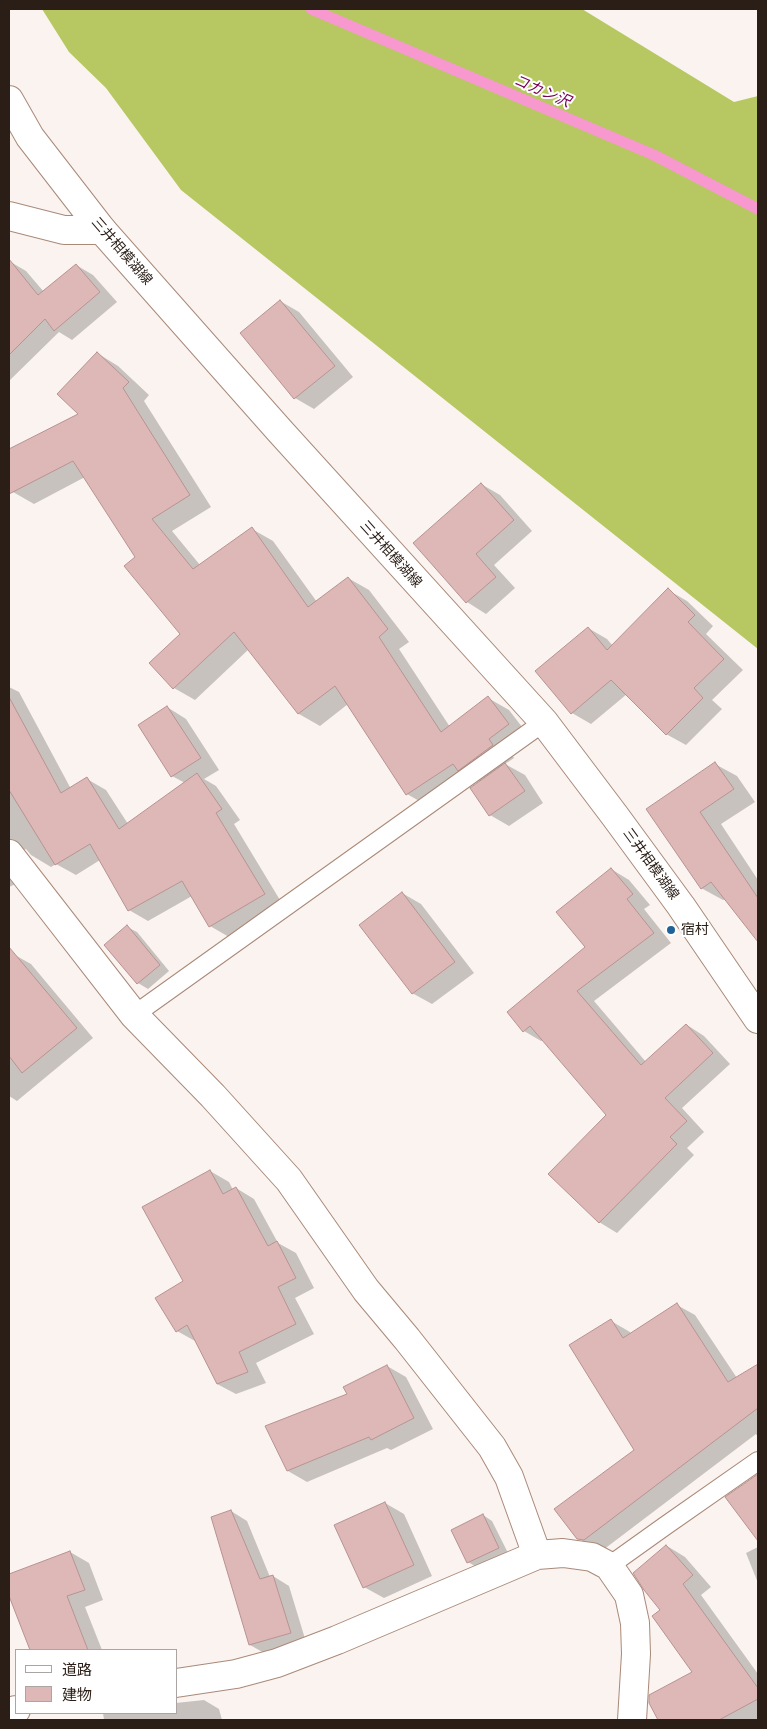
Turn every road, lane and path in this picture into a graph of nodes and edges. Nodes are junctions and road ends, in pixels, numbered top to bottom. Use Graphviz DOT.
graph roads {
  1 [pos="9,100"];
  2 [pos="9,216"];
  3 [pos="102,230"];
  4 [pos="544,722"];
  5 [pos="9,854"];
  6 [pos="134,1015"];
  7 [pos="758,1019"];
  8 [pos="758,1461"];
  9 [pos="536,1555"];
  10 [pos="609,1566"];
  11 [pos="178,1683"];
  12 [pos="632,1720"];
  1 -- 3 [label="street, 三井相模湖線"];
  2 -- 3 [label="street"];
  3 -- 4 [label="street, 三井相模湖線"];
  4 -- 6 [label="lane"];
  4 -- 7 [label="street, 三井相模湖線"];
  5 -- 6 [label="street"];
  6 -- 9 [label="street"];
  8 -- 10 [label="lane"];
  9 -- 10 [label="street"];
  9 -- 11 [label="street"];
  10 -- 12 [label="street"];
}
